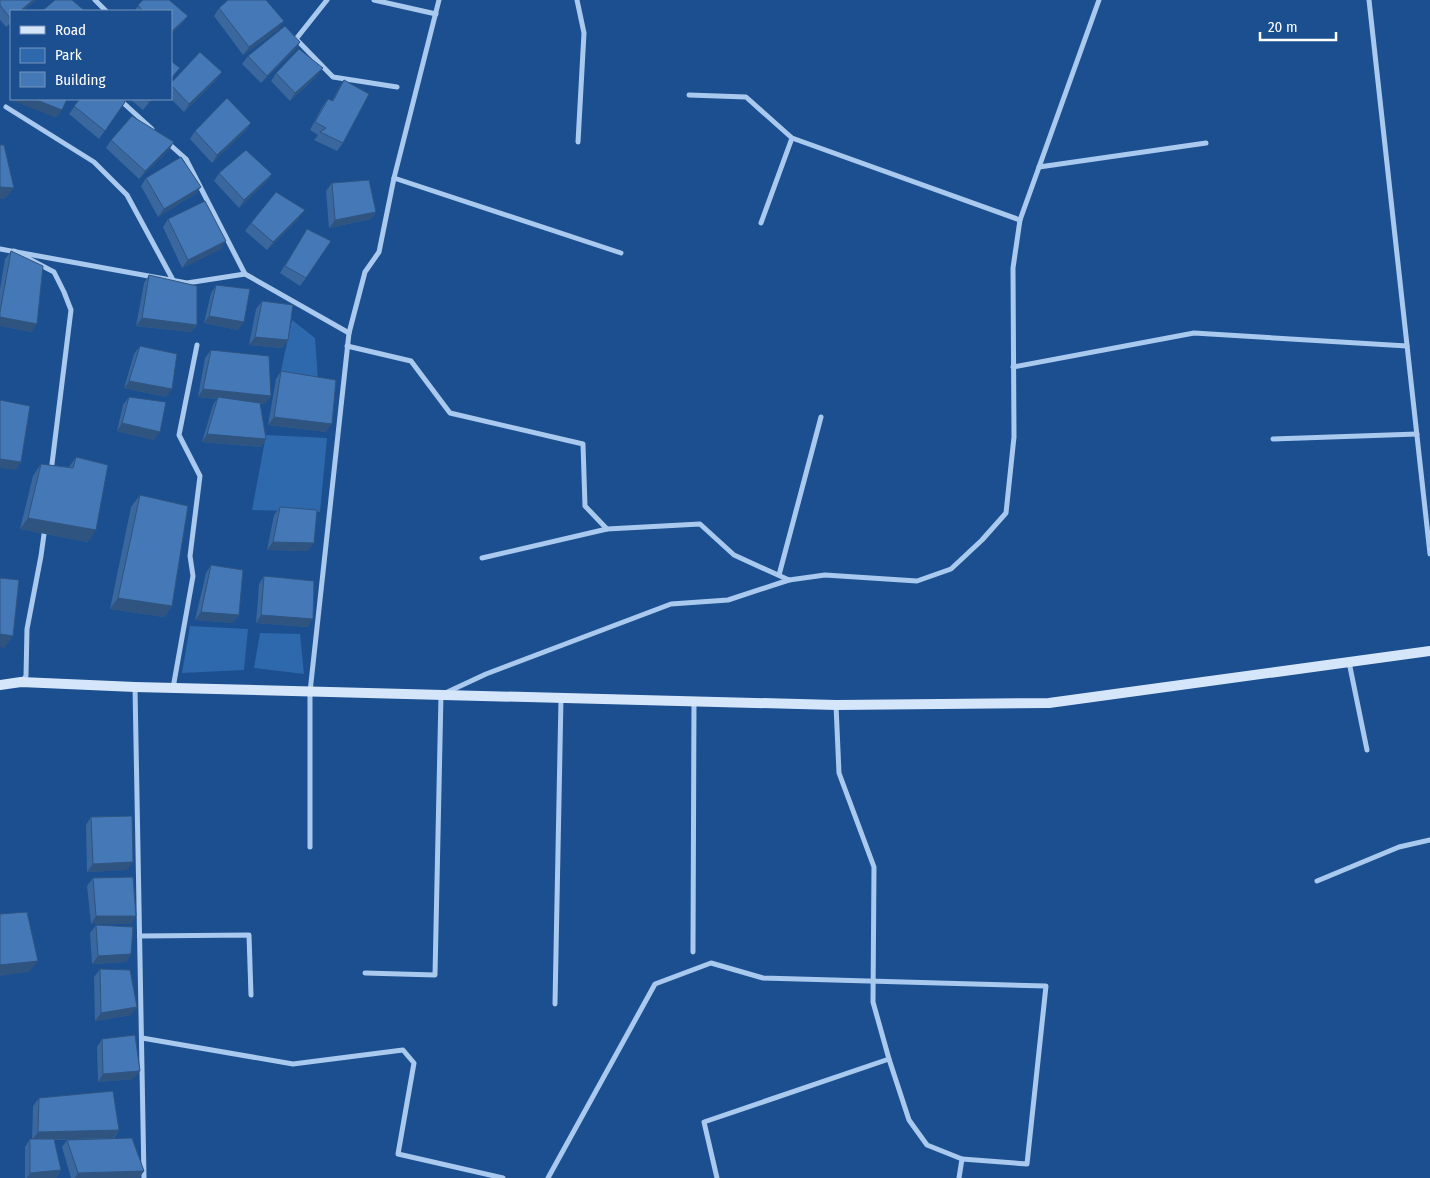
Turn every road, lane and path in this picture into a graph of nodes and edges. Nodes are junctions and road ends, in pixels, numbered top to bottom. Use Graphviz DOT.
graph roads {
  1 [pos="95,0"];
  2 [pos="327,0"];
  3 [pos="374,0"];
  4 [pos="439,0"];
  5 [pos="576,0"];
  6 [pos="1099,0"];
  7 [pos="1369,0"];
  8 [pos="105,10"];
  9 [pos="436,14"];
  10 [pos="397,87"];
  11 [pos="689,95"];
  12 [pos="120,100"];
  13 [pos="6,107"];
  14 [pos="158,134"];
  15 [pos="792,138"];
  16 [pos="165,140"];
  17 [pos="578,142"];
  18 [pos="1206,144"];
  19 [pos="1039,167"];
  20 [pos="394,178"];
  21 [pos="1020,220"];
  22 [pos="761,223"];
  23 [pos="0,249"];
  24 [pos="14,251"];
  25 [pos="621,253"];
  26 [pos="245,274"];
  27 [pos="173,280"];
  28 [pos="349,332"];
  29 [pos="197,345"];
  30 [pos="347,346"];
  31 [pos="1407,346"];
  32 [pos="1013,367"];
  33 [pos="821,417"];
  34 [pos="1417,434"];
  35 [pos="1273,439"];
  36 [pos="51,477"];
  37 [pos="46,517"];
  38 [pos="606,529"];
  39 [pos="1430,554"];
  40 [pos="482,558"];
  41 [pos="779,575"];
  42 [pos="790,580"];
  43 [pos="1430,651"];
  44 [pos="1349,662"];
  45 [pos="21,682"];
  46 [pos="0,685"];
  47 [pos="135,687"];
  48 [pos="173,688"];
  49 [pos="310,692"];
  50 [pos="441,695"];
  51 [pos="561,698"];
  52 [pos="694,702"];
  53 [pos="836,705"];
  54 [pos="1367,750"];
  55 [pos="1430,840"];
  56 [pos="310,847"];
  57 [pos="1317,881"];
  58 [pos="140,936"];
  59 [pos="693,952"];
  60 [pos="365,973"];
  61 [pos="873,980"];
  62 [pos="251,995"];
  63 [pos="555,1004"];
  64 [pos="142,1038"];
  65 [pos="889,1059"];
  66 [pos="962,1159"];
  67 [pos="144,1178"];
  68 [pos="503,1178"];
  69 [pos="548,1178"];
  70 [pos="717,1178"];
  71 [pos="960,1178"];
  1 -- 8 [label="street"];
  2 -- 10 [label="street"];
  3 -- 9 [label="street"];
  4 -- 9 [label="street"];
  5 -- 17 [label="street"];
  6 -- 19 [label="street"];
  7 -- 31 [label="street"];
  9 -- 20 [label="street"];
  11 -- 15 [label="street"];
  12 -- 14 [label="street"];
  13 -- 27 [label="street"];
  15 -- 21 [label="street"];
  15 -- 22 [label="street"];
  16 -- 26 [label="street"];
  18 -- 19 [label="street"];
  19 -- 21 [label="street"];
  20 -- 25 [label="street"];
  20 -- 28 [label="street"];
  21 -- 32 [label="street"];
  23 -- 24 [label="street"];
  24 -- 27 [label="street"];
  24 -- 36 [label="street"];
  26 -- 27 [label="street"];
  26 -- 28 [label="street"];
  28 -- 30 [label="street"];
  29 -- 48 [label="street"];
  30 -- 38 [label="street"];
  30 -- 49 [label="street"];
  31 -- 32 [label="street"];
  31 -- 34 [label="street"];
  32 -- 42 [label="street"];
  33 -- 41 [label="street"];
  34 -- 35 [label="street"];
  34 -- 39 [label="street"];
  37 -- 45 [label="street"];
  38 -- 40 [label="street"];
  38 -- 41 [label="street"];
  41 -- 42 [label="street"];
  42 -- 50 [label="street"];
  43 -- 44 [label="street"];
  44 -- 53 [label="street"];
  44 -- 54 [label="street"];
  45 -- 46 [label="street"];
  45 -- 47 [label="street"];
  47 -- 48 [label="street"];
  47 -- 58 [label="street"];
  48 -- 49 [label="street"];
  49 -- 50 [label="street"];
  49 -- 56 [label="street"];
  50 -- 51 [label="street"];
  50 -- 60 [label="street"];
  51 -- 52 [label="street"];
  51 -- 63 [label="street"];
  52 -- 53 [label="street"];
  52 -- 59 [label="street"];
  53 -- 61 [label="street"];
  55 -- 57 [label="street"];
  58 -- 62 [label="street"];
  58 -- 64 [label="street"];
  61 -- 65 [label="street"];
  61 -- 66 [label="street"];
  61 -- 69 [label="street"];
  64 -- 67 [label="street"];
  64 -- 68 [label="street"];
  65 -- 66 [label="street"];
  65 -- 70 [label="street"];
  66 -- 71 [label="street"];
}
